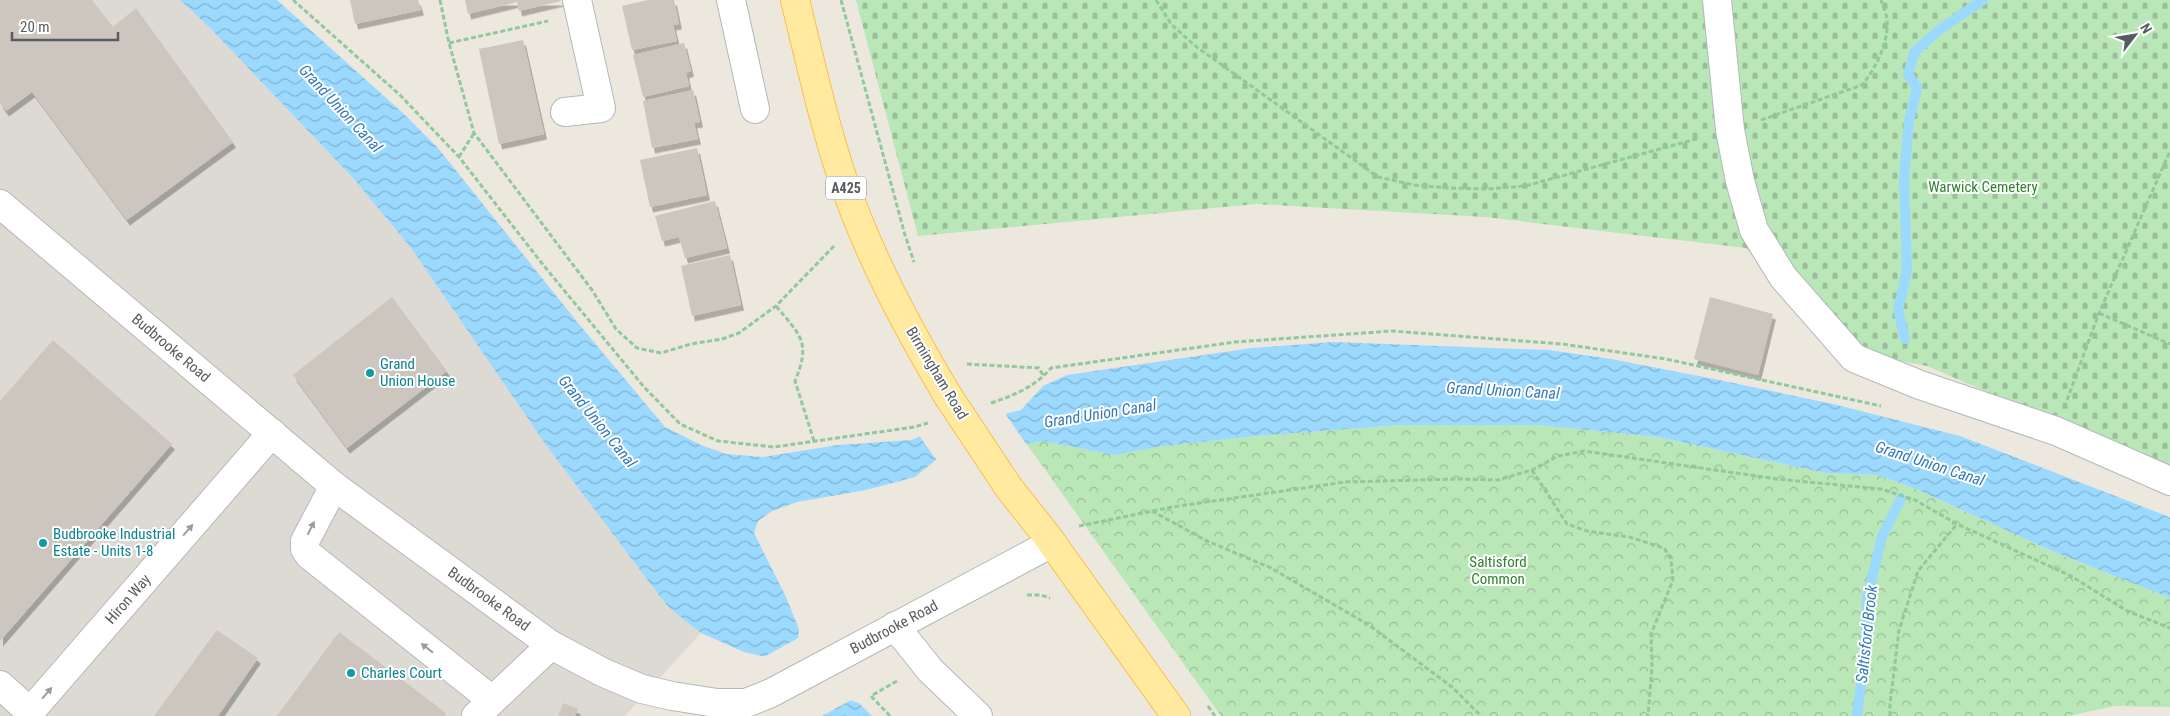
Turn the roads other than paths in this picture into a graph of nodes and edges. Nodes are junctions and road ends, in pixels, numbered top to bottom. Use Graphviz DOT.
graph roads {
  1 [pos="731,0"];
  2 [pos="795,0"];
  3 [pos="1717,0"];
  4 [pos="579,7"];
  5 [pos="755,109"];
  6 [pos="565,112"];
  7 [pos="3,211"];
  8 [pos="272,433"];
  9 [pos="2170,481"];
  10 [pos="334,486"];
  11 [pos="1050,540"];
  12 [pos="895,626"];
  13 [pos="551,645"];
  14 [pos="0,685"];
  15 [pos="669,706"];
  16 [pos="484,708"];
  17 [pos="1174,711"];
  18 [pos="978,716"];
  1 -- 5 [label="street"];
  2 -- 11 [label="main road, Birmingham Road / A425, bridge"];
  3 -- 9 [label="street"];
  4 -- 6 [label="street"];
  7 -- 8 [label="street, Budbrooke Road"];
  8 -- 10 [label="street, Budbrooke Road"];
  14 -- 8 [label="street, Hiron Way, one-way"];
  10 -- 13 [label="street, Budbrooke Road"];
  16 -- 10 [label="street, one-way"];
  11 -- 12 [label="street, Budbrooke Road"];
  11 -- 17 [label="main road, Birmingham Road"];
  12 -- 15 [label="street, Budbrooke Road"];
  12 -- 18 [label="street"];
  13 -- 15 [label="street, Budbrooke Road"];
  13 -- 16 [label="street"];
}
